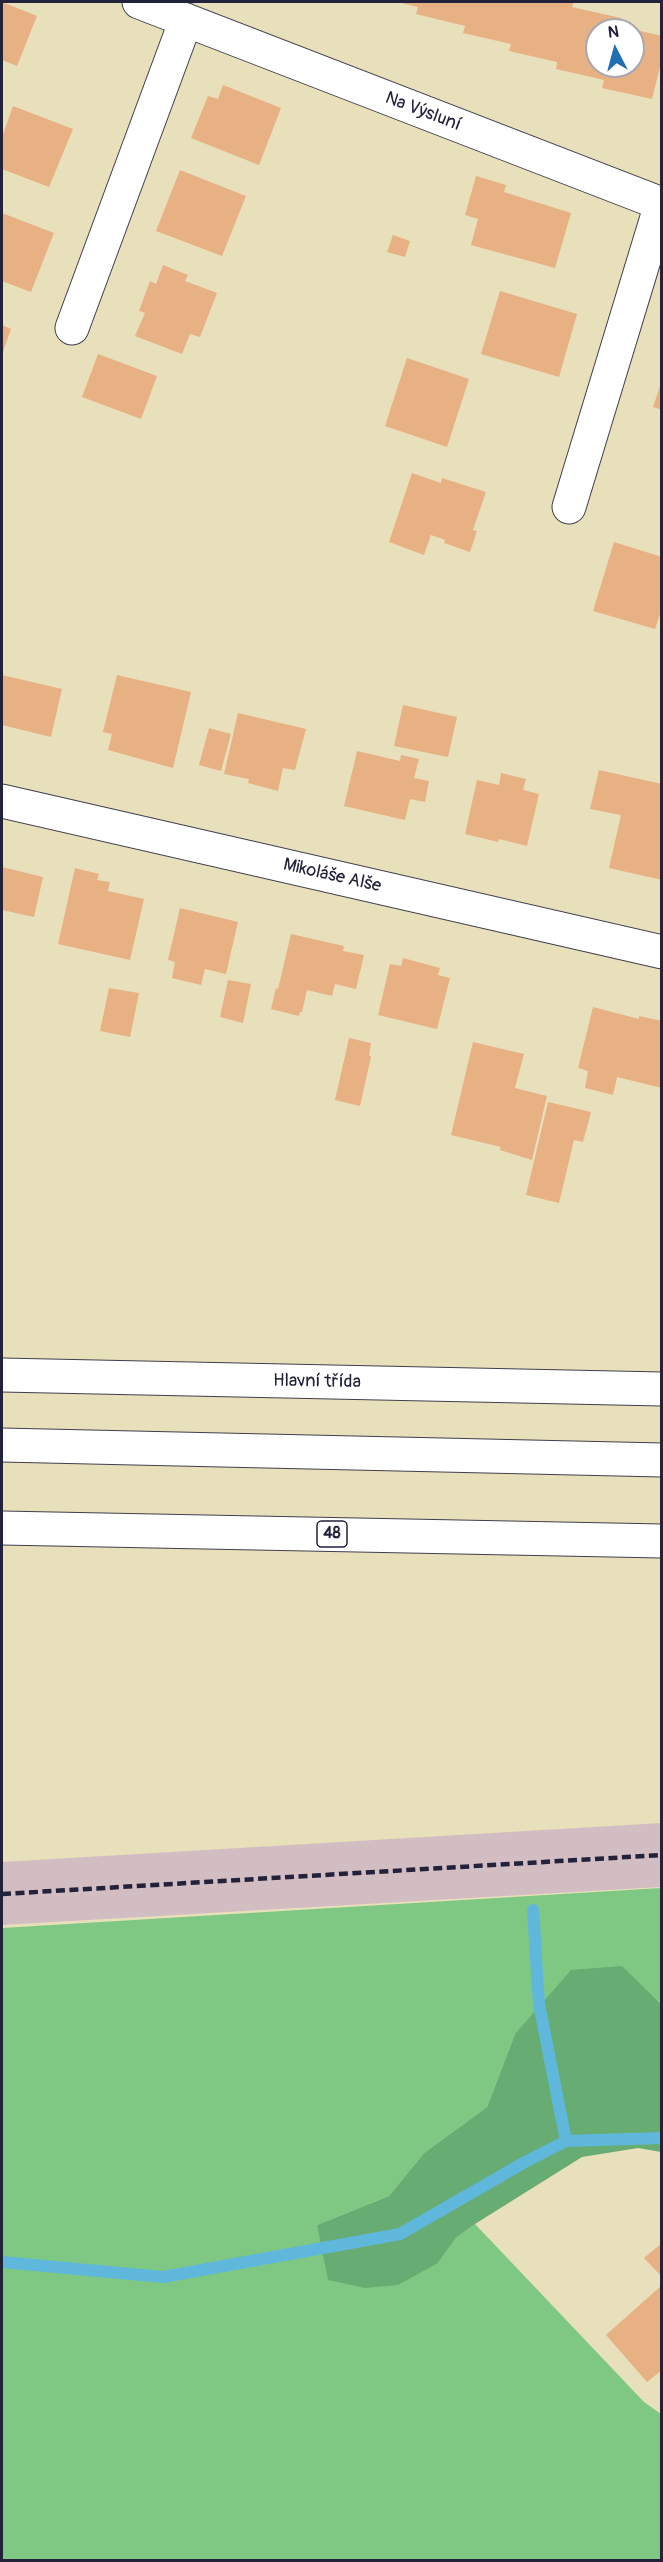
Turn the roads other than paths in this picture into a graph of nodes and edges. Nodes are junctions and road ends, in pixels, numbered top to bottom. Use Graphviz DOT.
graph roads {
  1 [pos="139,2"];
  2 [pos="186,20"];
  3 [pos="661,204"];
  4 [pos="72,328"];
  5 [pos="568,507"];
  6 [pos="2,801"];
  7 [pos="662,952"];
  8 [pos="2,1376"];
  9 [pos="647,1389"];
  10 [pos="2,1445"];
  11 [pos="662,1460"];
  12 [pos="2,1528"];
  13 [pos="662,1541"];
  1 -- 2 [label="main road, Na Výsluní"];
  2 -- 3 [label="main road, Na Výsluní"];
  2 -- 4 [label="main road"];
  3 -- 5 [label="main road, Na Výsluní"];
  6 -- 7 [label="main road, Mikoláše Alše"];
  8 -- 9 [label="main road, Hlavní třída"];
  10 -- 11 [label="main road"];
  12 -- 13 [label="main road, 48"];
}
